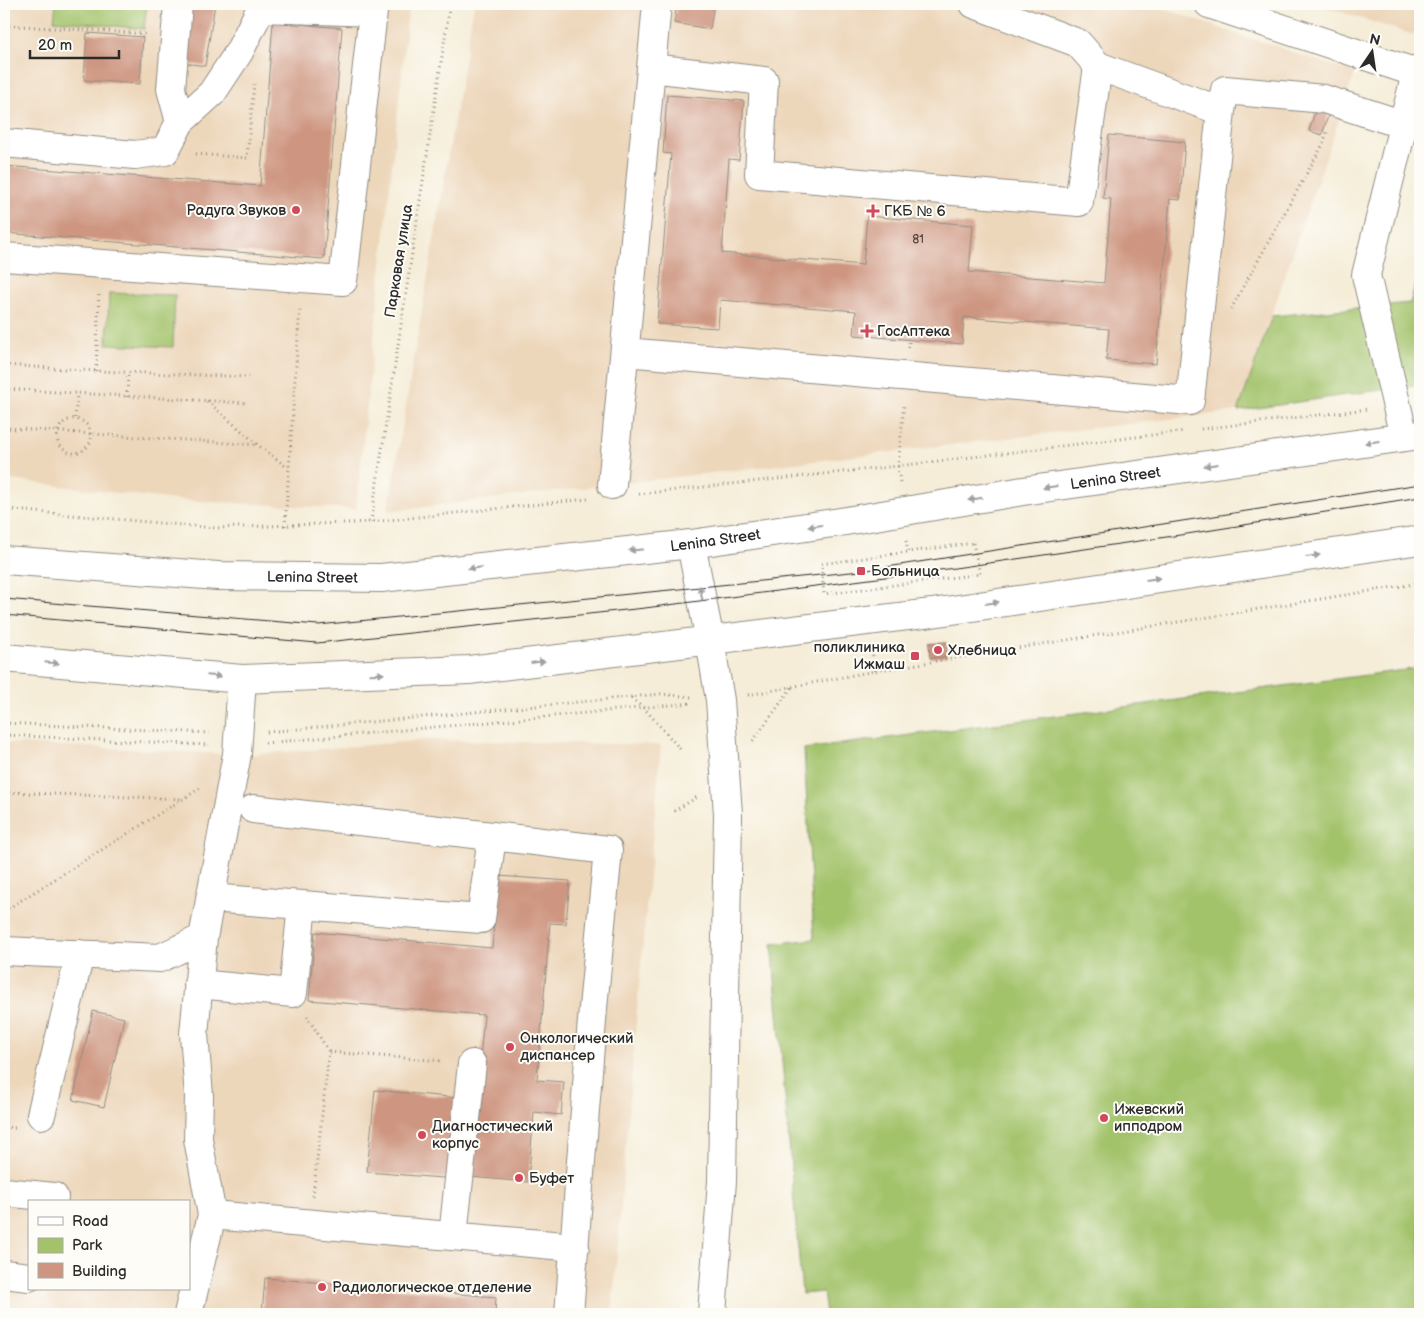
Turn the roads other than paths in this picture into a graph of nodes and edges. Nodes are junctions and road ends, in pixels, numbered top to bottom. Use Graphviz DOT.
graph roads {
  1 [pos="178,4"];
  2 [pos="657,4"];
  3 [pos="974,4"];
  4 [pos="1209,4"];
  5 [pos="261,6"];
  6 [pos="1098,66"];
  7 [pos="651,68"];
  8 [pos="1419,72"];
  9 [pos="1221,111"];
  10 [pos="180,122"];
  11 [pos="1404,125"];
  12 [pos="4,143"];
  13 [pos="4,257"];
  14 [pos="625,352"];
  15 [pos="1412,436"];
  16 [pos="614,492"];
  17 [pos="1420,540"];
  18 [pos="691,544"];
  19 [pos="4,560"];
  20 [pos="710,641"];
  21 [pos="4,658"];
  22 [pos="242,679"];
  23 [pos="253,809"];
  24 [pos="492,836"];
  25 [pos="210,898"];
  26 [pos="302,905"];
  27 [pos="203,938"];
  28 [pos="4,951"];
  29 [pos="80,954"];
  30 [pos="198,984"];
  31 [pos="472,1064"];
  32 [pos="41,1115"];
  33 [pos="4,1192"];
  34 [pos="53,1200"];
  35 [pos="212,1215"];
  36 [pos="453,1236"];
  37 [pos="575,1247"];
  38 [pos="4,1274"];
  39 [pos="28,1277"];
  40 [pos="188,1314"];
  41 [pos="569,1314"];
  42 [pos="712,1314"];
  1 -- 10 [label="main road"];
  2 -- 7 [label="main road"];
  3 -- 6 [label="main road"];
  4 -- 8 [label="main road"];
  5 -- 10 [label="main road"];
  5 -- 13 [label="main road"];
  6 -- 7 [label="main road"];
  6 -- 9 [label="main road"];
  7 -- 14 [label="main road"];
  8 -- 11 [label="main road"];
  9 -- 11 [label="main road"];
  9 -- 14 [label="main road"];
  10 -- 12 [label="main road"];
  11 -- 15 [label="main road"];
  14 -- 16 [label="main road"];
  15 -- 18 [label="main road, Lenina Street, one-way"];
  20 -- 17 [label="main road, one-way"];
  18 -- 19 [label="main road, Lenina Street, one-way"];
  20 -- 18 [label="main road, one-way"];
  22 -- 20 [label="main road, one-way"];
  20 -- 42 [label="main road"];
  21 -- 22 [label="main road, one-way"];
  22 -- 25 [label="main road"];
  23 -- 24 [label="main road"];
  24 -- 26 [label="main road"];
  24 -- 37 [label="main road"];
  25 -- 26 [label="main road"];
  25 -- 27 [label="main road"];
  26 -- 30 [label="main road"];
  27 -- 29 [label="main road"];
  27 -- 30 [label="main road"];
  28 -- 29 [label="main road"];
  29 -- 32 [label="main road"];
  30 -- 35 [label="main road"];
  31 -- 36 [label="main road"];
  33 -- 34 [label="main road"];
  35 -- 36 [label="main road"];
  35 -- 40 [label="main road"];
  36 -- 37 [label="main road"];
  37 -- 41 [label="main road"];
  38 -- 39 [label="main road"];
}
